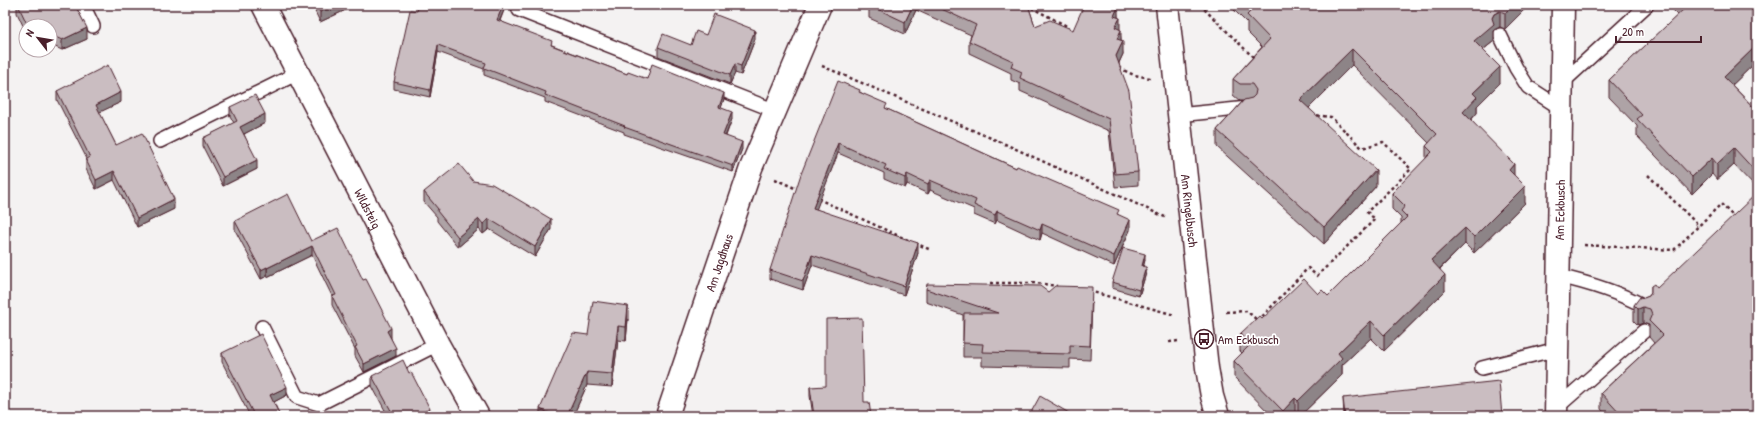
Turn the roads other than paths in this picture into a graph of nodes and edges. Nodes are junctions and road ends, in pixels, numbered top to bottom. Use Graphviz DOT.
graph roads {
  1 [pos="83,5"];
  2 [pos="263,5"];
  3 [pos="820,5"];
  4 [pos="1167,5"];
  5 [pos="1563,5"];
  6 [pos="1647,5"];
  7 [pos="520,10"];
  8 [pos="93,26"];
  9 [pos="1500,36"];
  10 [pos="298,73"];
  11 [pos="1563,82"];
  12 [pos="1248,108"];
  13 [pos="1562,109"];
  14 [pos="776,111"];
  15 [pos="1178,115"];
  16 [pos="160,142"];
  17 [pos="1558,276"];
  18 [pos="1644,306"];
  19 [pos="262,327"];
  20 [pos="1644,331"];
  21 [pos="438,344"];
  22 [pos="1557,349"];
  23 [pos="1482,368"];
  24 [pos="1556,412"];
  25 [pos="478,416"];
  26 [pos="667,416"];
  27 [pos="1218,416"];
  1 -- 8 [label="lane"];
  2 -- 10 [label="street, Wildsteig"];
  3 -- 14 [label="street, Am Jagdhaus"];
  4 -- 15 [label="street, Am Ringelbusch"];
  5 -- 11 [label="street, Am Eckbusch"];
  6 -- 11 [label="lane"];
  7 -- 14 [label="lane"];
  9 -- 13 [label="lane"];
  10 -- 16 [label="lane"];
  10 -- 21 [label="street, Wildsteig"];
  11 -- 13 [label="street, Am Eckbusch"];
  12 -- 15 [label="lane"];
  13 -- 17 [label="street, Am Eckbusch"];
  14 -- 26 [label="street, Am Jagdhaus"];
  15 -- 27 [label="street, Am Ringelbusch"];
  17 -- 18 [label="lane"];
  17 -- 22 [label="street, Am Eckbusch"];
  19 -- 21 [label="lane"];
  20 -- 24 [label="lane"];
  21 -- 25 [label="street, Wildsteig"];
  22 -- 23 [label="lane"];
  22 -- 24 [label="street, Am Eckbusch"];
}
